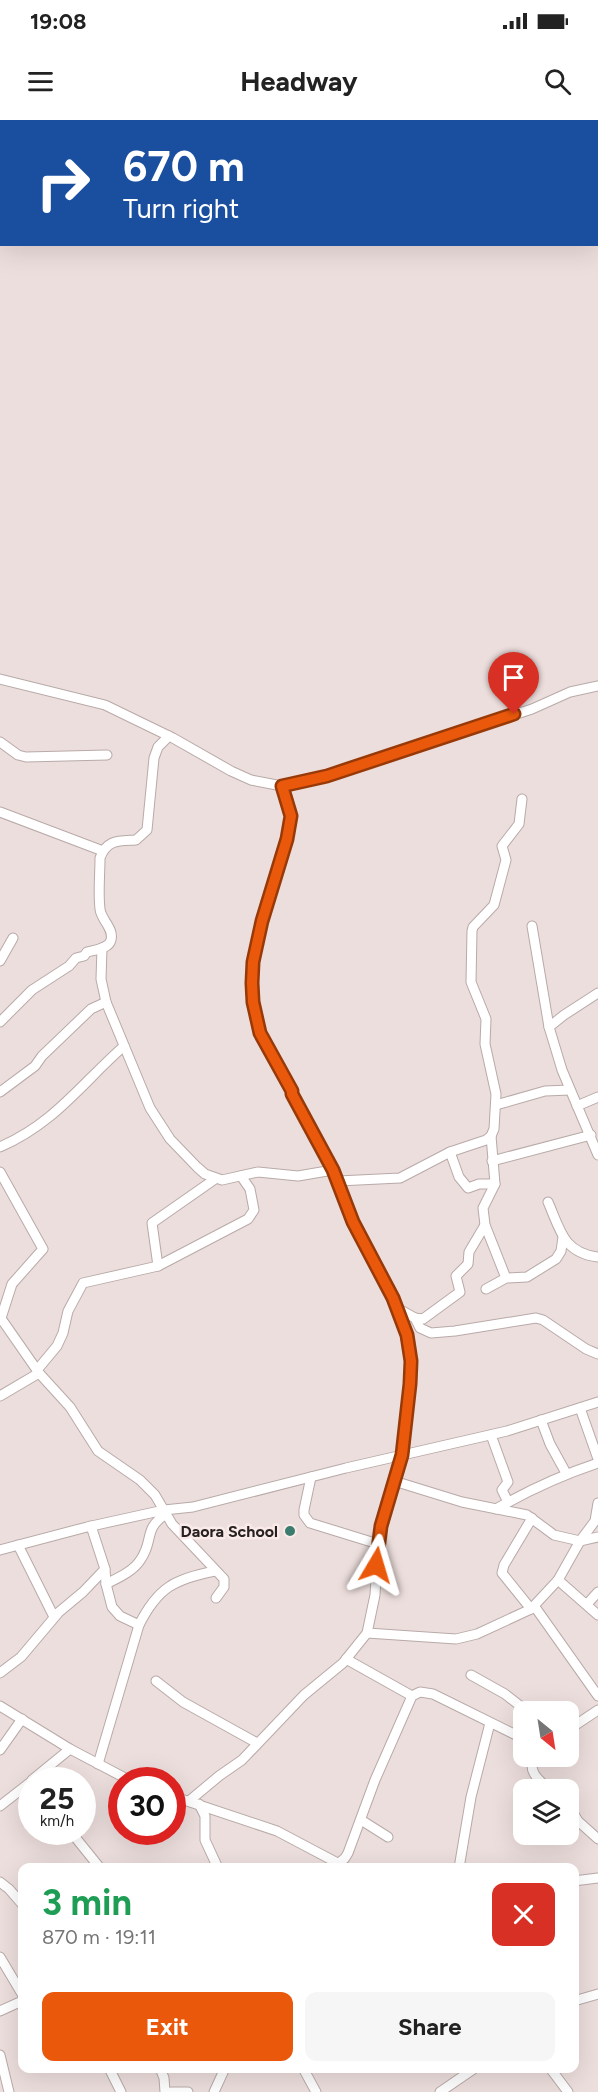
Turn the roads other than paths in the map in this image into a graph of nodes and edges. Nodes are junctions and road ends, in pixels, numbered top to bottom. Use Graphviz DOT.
graph roads {
  1 [pos="0,679"];
  2 [pos="598,686"];
  3 [pos="169,736"];
  4 [pos="0,742"];
  5 [pos="107,755"];
  6 [pos="282,786"];
  7 [pos="522,799"];
  8 [pos="0,812"];
  9 [pos="103,851"];
  10 [pos="532,926"];
  11 [pos="13,938"];
  12 [pos="102,948"];
  13 [pos="0,961"];
  14 [pos="598,993"];
  15 [pos="106,1002"];
  16 [pos="0,1022"];
  17 [pos="549,1027"];
  18 [pos="124,1046"];
  19 [pos="570,1090"];
  20 [pos="0,1092"];
  21 [pos="598,1097"];
  22 [pos="496,1105"];
  23 [pos="577,1106"];
  24 [pos="591,1135"];
  25 [pos="491,1136"];
  26 [pos="0,1147"];
  27 [pos="450,1152"];
  28 [pos="598,1155"];
  29 [pos="492,1161"];
  30 [pos="333,1170"];
  31 [pos="0,1172"];
  32 [pos="241,1176"];
  33 [pos="215,1179"];
  34 [pos="338,1181"];
  35 [pos="495,1184"];
  36 [pos="548,1202"];
  37 [pos="485,1225"];
  38 [pos="563,1237"];
  39 [pos="598,1257"];
  40 [pos="158,1266"];
  41 [pos="506,1278"];
  42 [pos="486,1289"];
  43 [pos="397,1308"];
  44 [pos="0,1317"];
  45 [pos="415,1318"];
  46 [pos="598,1354"];
  47 [pos="38,1372"];
  48 [pos="0,1396"];
  49 [pos="598,1402"];
  50 [pos="580,1408"];
  51 [pos="540,1420"];
  52 [pos="491,1435"];
  53 [pos="402,1455"];
  54 [pos="598,1461"];
  55 [pos="566,1473"];
  56 [pos="311,1477"];
  57 [pos="394,1481"];
  58 [pos="508,1502"];
  59 [pos="598,1503"];
  60 [pos="496,1509"];
  61 [pos="165,1512"];
  62 [pos="532,1518"];
  63 [pos="91,1526"];
  64 [pos="598,1537"];
  65 [pos="580,1540"];
  66 [pos="378,1544"];
  67 [pos="18,1545"];
  68 [pos="0,1550"];
  69 [pos="105,1569"];
  70 [pos="215,1571"];
  71 [pos="558,1580"];
  72 [pos="106,1584"];
  73 [pos="598,1592"];
  74 [pos="216,1598"];
  75 [pos="587,1604"];
  76 [pos="533,1608"];
  77 [pos="598,1615"];
  78 [pos="54,1617"];
  79 [pos="139,1625"];
  80 [pos="367,1633"];
  81 [pos="346,1659"];
  82 [pos="0,1673"];
  83 [pos="471,1675"];
  84 [pos="156,1681"];
  85 [pos="412,1696"];
  86 [pos="598,1696"];
  87 [pos="515,1701"];
  88 [pos="0,1706"];
  89 [pos="598,1710"];
  90 [pos="22,1719"];
  91 [pos="490,1723"];
  92 [pos="579,1723"];
  93 [pos="513,1734"];
  94 [pos="258,1743"];
  95 [pos="70,1749"];
  96 [pos="0,1750"];
  97 [pos="98,1764"];
  98 [pos="49,1767"];
  99 [pos="108,1769"];
  100 [pos="18,1793"];
  101 [pos="186,1800"];
  102 [pos="194,1803"];
  103 [pos="0,1806"];
  104 [pos="361,1820"];
  105 [pos="579,1822"];
  106 [pos="598,1824"];
  107 [pos="388,1837"];
  108 [pos="596,1837"];
  109 [pos="81,1845"];
  110 [pos="96,1863"];
  111 [pos="216,1863"];
  112 [pos="332,1863"];
  113 [pos="338,1863"];
  114 [pos="460,1863"];
  115 [pos="598,1878"];
  116 [pos="579,1880"];
  117 [pos="0,1882"];
  118 [pos="18,1899"];
  119 [pos="0,1957"];
  120 [pos="18,1988"];
  121 [pos="598,1994"];
  122 [pos="579,2000"];
  123 [pos="18,2003"];
  124 [pos="0,2011"];
  125 [pos="0,2055"];
  126 [pos="112,2073"];
  127 [pos="162,2073"];
  128 [pos="223,2073"];
  129 [pos="306,2073"];
  130 [pos="468,2073"];
  131 [pos="554,2073"];
  132 [pos="9,2092"];
  133 [pos="121,2092"];
  134 [pos="165,2092"];
  135 [pos="171,2092"];
  136 [pos="188,2092"];
  137 [pos="214,2092"];
  138 [pos="316,2092"];
  139 [pos="440,2092"];
  140 [pos="568,2092"];
  1 -- 3 [label="street"];
  2 -- 6 [label="street"];
  3 -- 6 [label="street"];
  3 -- 9 [label="street"];
  4 -- 5 [label="street"];
  6 -- 30 [label="street"];
  7 -- 22 [label="street"];
  8 -- 9 [label="street"];
  9 -- 12 [label="street"];
  10 -- 17 [label="street"];
  11 -- 13 [label="street"];
  12 -- 15 [label="street"];
  12 -- 16 [label="street"];
  14 -- 17 [label="street"];
  15 -- 18 [label="street"];
  15 -- 20 [label="street"];
  17 -- 19 [label="street"];
  18 -- 26 [label="street"];
  18 -- 33 [label="street"];
  19 -- 22 [label="street"];
  19 -- 23 [label="street"];
  21 -- 23 [label="street"];
  22 -- 25 [label="street"];
  23 -- 24 [label="street"];
  24 -- 28 [label="street"];
  24 -- 29 [label="street"];
  25 -- 27 [label="street"];
  25 -- 29 [label="street"];
  27 -- 34 [label="street"];
  27 -- 35 [label="street"];
  29 -- 35 [label="street"];
  30 -- 32 [label="street"];
  30 -- 34 [label="street"];
  31 -- 44 [label="street"];
  32 -- 33 [label="street"];
  32 -- 40 [label="street"];
  33 -- 40 [label="street"];
  34 -- 43 [label="street"];
  35 -- 37 [label="street"];
  36 -- 38 [label="street"];
  37 -- 41 [label="street"];
  37 -- 45 [label="street"];
  38 -- 39 [label="street"];
  38 -- 41 [label="street"];
  40 -- 47 [label="street"];
  41 -- 42 [label="street"];
  43 -- 45 [label="street"];
  43 -- 53 [label="street"];
  44 -- 47 [label="street"];
  45 -- 46 [label="street"];
  47 -- 48 [label="street"];
  47 -- 61 [label="street"];
  49 -- 50 [label="street"];
  50 -- 51 [label="street"];
  50 -- 54 [label="street"];
  51 -- 52 [label="street"];
  51 -- 55 [label="street"];
  52 -- 53 [label="street"];
  52 -- 58 [label="street"];
  53 -- 56 [label="street"];
  53 -- 57 [label="street"];
  54 -- 55 [label="street"];
  55 -- 58 [label="street"];
  56 -- 61 [label="street"];
  56 -- 66 [label="street"];
  57 -- 60 [label="street"];
  57 -- 66 [label="street"];
  58 -- 60 [label="street"];
  59 -- 65 [label="street"];
  60 -- 62 [label="street"];
  61 -- 63 [label="street"];
  61 -- 70 [label="street"];
  61 -- 72 [label="street"];
  62 -- 65 [label="street"];
  62 -- 76 [label="street"];
  63 -- 67 [label="street"];
  63 -- 69 [label="street"];
  64 -- 65 [label="street"];
  65 -- 71 [label="street"];
  66 -- 80 [label="street"];
  67 -- 68 [label="street"];
  67 -- 78 [label="street"];
  69 -- 72 [label="street"];
  69 -- 78 [label="street"];
  70 -- 74 [label="street"];
  70 -- 79 [label="street"];
  71 -- 75 [label="street"];
  71 -- 76 [label="street"];
  72 -- 79 [label="street"];
  73 -- 75 [label="street"];
  75 -- 77 [label="street"];
  76 -- 80 [label="street"];
  76 -- 86 [label="street"];
  78 -- 82 [label="street"];
  79 -- 97 [label="street"];
  80 -- 81 [label="street"];
  81 -- 85 [label="street"];
  81 -- 94 [label="street"];
  83 -- 87 [label="street"];
  84 -- 94 [label="street"];
  85 -- 91 [label="street"];
  85 -- 104 [label="street"];
  88 -- 90 [label="street"];
  89 -- 92 [label="street"];
  90 -- 95 [label="street"];
  90 -- 96 [label="street"];
  91 -- 93 [label="street"];
  91 -- 114 [label="street"];
  94 -- 102 [label="street"];
  95 -- 97 [label="street"];
  95 -- 98 [label="street"];
  97 -- 99 [label="street"];
  100 -- 103 [label="street"];
  101 -- 102 [label="street"];
  102 -- 111 [label="street"];
  102 -- 112 [label="street"];
  104 -- 107 [label="street"];
  104 -- 113 [label="street"];
  105 -- 108 [label="street"];
  106 -- 108 [label="street"];
  109 -- 110 [label="street"];
  115 -- 116 [label="street"];
  117 -- 118 [label="street"];
  119 -- 120 [label="street"];
  121 -- 122 [label="street"];
  123 -- 124 [label="street"];
  125 -- 132 [label="street"];
  126 -- 133 [label="street"];
  127 -- 134 [label="street"];
  128 -- 137 [label="street"];
  129 -- 138 [label="street"];
  130 -- 139 [label="street"];
  131 -- 140 [label="street"];
  135 -- 136 [label="street"];
}
